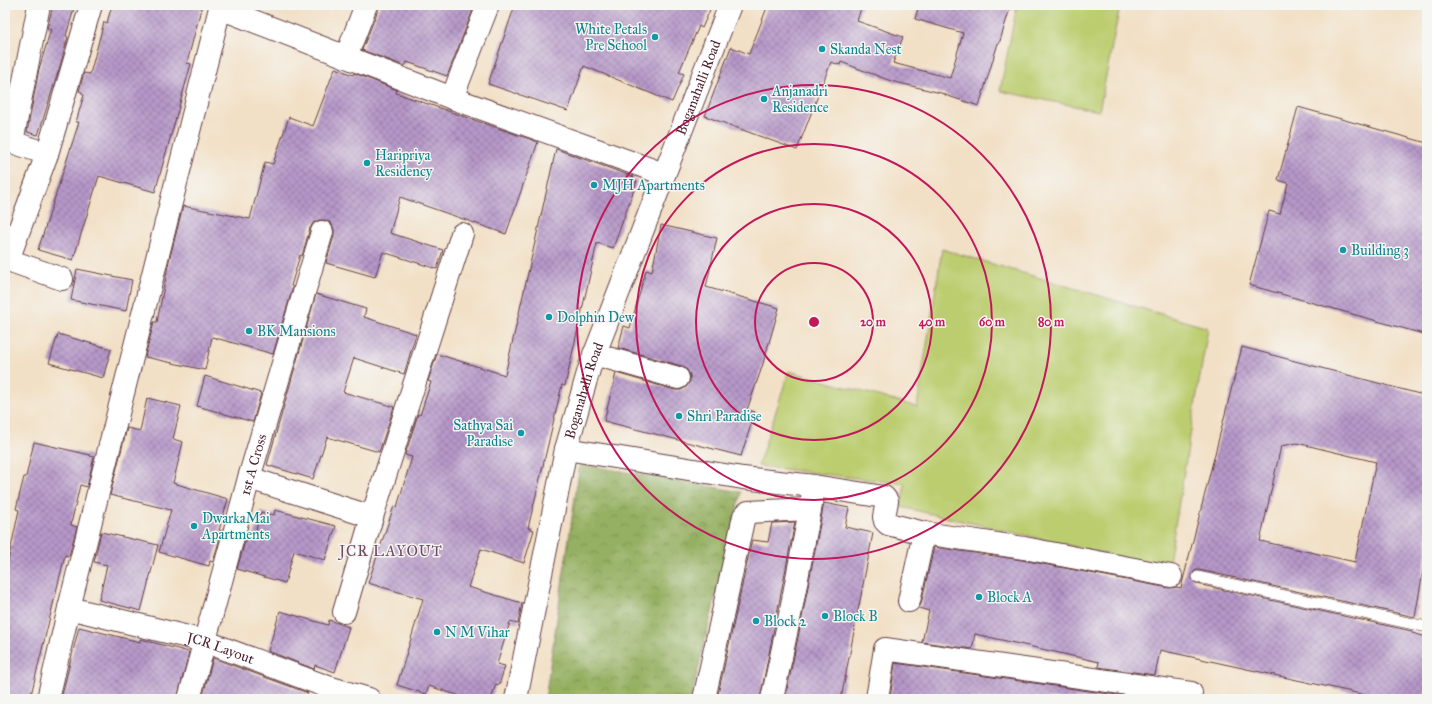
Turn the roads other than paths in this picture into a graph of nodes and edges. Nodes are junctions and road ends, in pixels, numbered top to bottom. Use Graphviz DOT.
graph roads {
  1 [pos="39,5"];
  2 [pos="91,5"];
  3 [pos="366,5"];
  4 [pos="488,5"];
  5 [pos="730,5"];
  6 [pos="221,6"];
  7 [pos="346,56"];
  8 [pos="452,98"];
  9 [pos="47,154"];
  10 [pos="664,174"];
  11 [pos="322,232"];
  12 [pos="462,234"];
  13 [pos="7,260"];
  14 [pos="62,279"];
  15 [pos="594,354"];
  16 [pos="678,378"];
  17 [pos="566,449"];
  18 [pos="249,478"];
  19 [pos="814,486"];
  20 [pos="810,509"];
  21 [pos="372,517"];
  22 [pos="924,533"];
  23 [pos="1171,576"];
  24 [pos="1198,577"];
  25 [pos="909,601"];
  26 [pos="69,608"];
  27 [pos="344,612"];
  28 [pos="1427,627"];
  29 [pos="204,641"];
  30 [pos="327,693"];
  31 [pos="1191,693"];
  32 [pos="48,699"];
  33 [pos="189,699"];
  34 [pos="369,699"];
  35 [pos="516,699"];
  36 [pos="704,699"];
  37 [pos="772,699"];
  38 [pos="877,699"];
  1 -- 9 [label="street"];
  2 -- 9 [label="street"];
  3 -- 7 [label="street"];
  4 -- 8 [label="street"];
  5 -- 10 [label="street, Boganahalli Road"];
  6 -- 7 [label="street"];
  6 -- 26 [label="street"];
  7 -- 8 [label="street"];
  8 -- 10 [label="street"];
  9 -- 13 [label="street"];
  10 -- 15 [label="street, Boganahalli Road"];
  11 -- 18 [label="street, 1st A Cross"];
  12 -- 21 [label="street"];
  13 -- 14 [label="street"];
  15 -- 16 [label="street"];
  15 -- 17 [label="street, Boganahalli Road"];
  17 -- 19 [label="street"];
  17 -- 35 [label="street, Boganahalli Road"];
  18 -- 21 [label="street"];
  18 -- 29 [label="street, 1st A Cross"];
  19 -- 20 [label="street"];
  19 -- 22 [label="street"];
  20 -- 36 [label="street"];
  20 -- 37 [label="street"];
  21 -- 27 [label="street"];
  22 -- 23 [label="street"];
  22 -- 25 [label="street"];
  24 -- 28 [label="lane"];
  26 -- 29 [label="street, JCR Layout"];
  26 -- 32 [label="street"];
  29 -- 30 [label="street, JCR Layout"];
  29 -- 33 [label="street, 1st A Cross"];
  30 -- 34 [label="street, JCR Layout"];
  31 -- 38 [label="street"];
}
